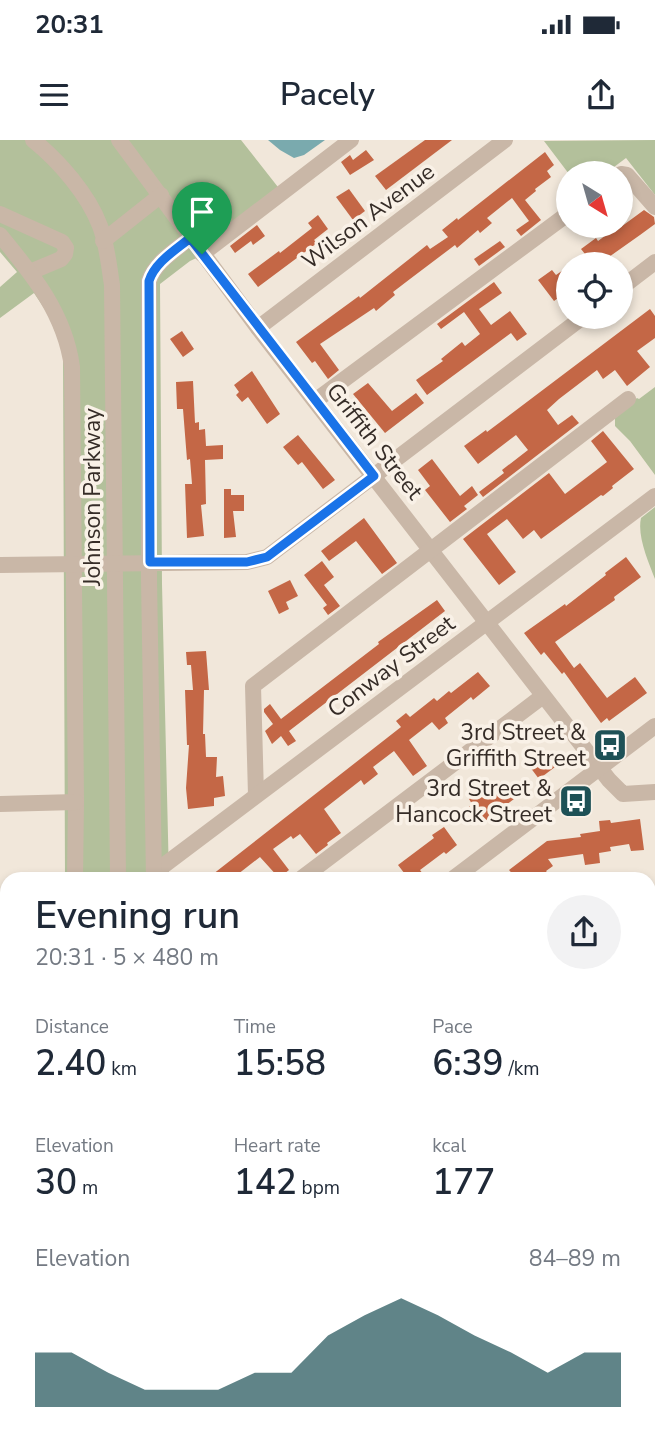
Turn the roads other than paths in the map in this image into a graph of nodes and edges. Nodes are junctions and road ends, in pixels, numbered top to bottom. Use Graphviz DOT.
graph roads {
  1 [pos="33,140"];
  2 [pos="119,140"];
  3 [pos="351,140"];
  4 [pos="505,140"];
  5 [pos="634,183"];
  6 [pos="160,195"];
  7 [pos="655,207"];
  8 [pos="0,214"];
  9 [pos="556,223"];
  10 [pos="0,235"];
  11 [pos="190,238"];
  12 [pos="103,241"];
  13 [pos="202,254"];
  14 [pos="655,262"];
  15 [pos="30,272"];
  16 [pos="633,279"];
  17 [pos="258,328"];
  18 [pos="567,329"];
  19 [pos="628,400"];
  20 [pos="315,401"];
  21 [pos="374,476"];
  22 [pos="655,496"];
  23 [pos="430,550"];
  24 [pos="150,562"];
  25 [pos="115,563"];
  26 [pos="74,564"];
  27 [pos="0,565"];
  28 [pos="487,623"];
  29 [pos="543,696"];
  30 [pos="655,726"];
  31 [pos="599,768"];
  32 [pos="655,792"];
  33 [pos="256,795"];
  34 [pos="76,802"];
  35 [pos="0,804"];
  36 [pos="75,872"];
  37 [pos="118,872"];
  38 [pos="155,872"];
  39 [pos="159,872"];
  40 [pos="310,872"];
  41 [pos="462,872"];
  1 -- 12 [label="street, Johnson Parkway"];
  2 -- 6 [label="street, Griffith Street"];
  3 -- 13 [label="street"];
  4 -- 17 [label="street, Wilson Avenue"];
  5 -- 7 [label="street"];
  6 -- 11 [label="street, Griffith Street"];
  6 -- 12 [label="street"];
  8 -- 15 [label="street"];
  9 -- 20 [label="street"];
  10 -- 15 [label="street, Johnson Parkway"];
  11 -- 13 [label="street, Griffith Street"];
  11 -- 24 [label="street"];
  12 -- 25 [label="street, Johnson Parkway"];
  13 -- 17 [label="street, Griffith Street"];
  14 -- 16 [label="street"];
  15 -- 26 [label="street, Johnson Parkway"];
  17 -- 20 [label="street, Griffith Street"];
  18 -- 21 [label="street"];
  19 -- 23 [label="street"];
  20 -- 21 [label="street, Griffith Street"];
  21 -- 23 [label="street, Griffith Street"];
  21 -- 24 [label="street"];
  22 -- 28 [label="street, Conway Street"];
  23 -- 28 [label="street, Griffith Street"];
  23 -- 33 [label="street"];
  24 -- 25 [label="street"];
  24 -- 38 [label="street"];
  25 -- 26 [label="street"];
  25 -- 37 [label="street, Johnson Parkway"];
  26 -- 27 [label="street"];
  26 -- 34 [label="street, Johnson Parkway"];
  28 -- 29 [label="street, Griffith Street"];
  28 -- 33 [label="street, Conway Street"];
  29 -- 31 [label="street, Griffith Street"];
  29 -- 40 [label="street"];
  30 -- 31 [label="street"];
  31 -- 32 [label="street, Griffith Street"];
  31 -- 41 [label="street"];
  33 -- 39 [label="street, Conway Street"];
  34 -- 35 [label="street"];
  34 -- 36 [label="street, Johnson Parkway"];
}
